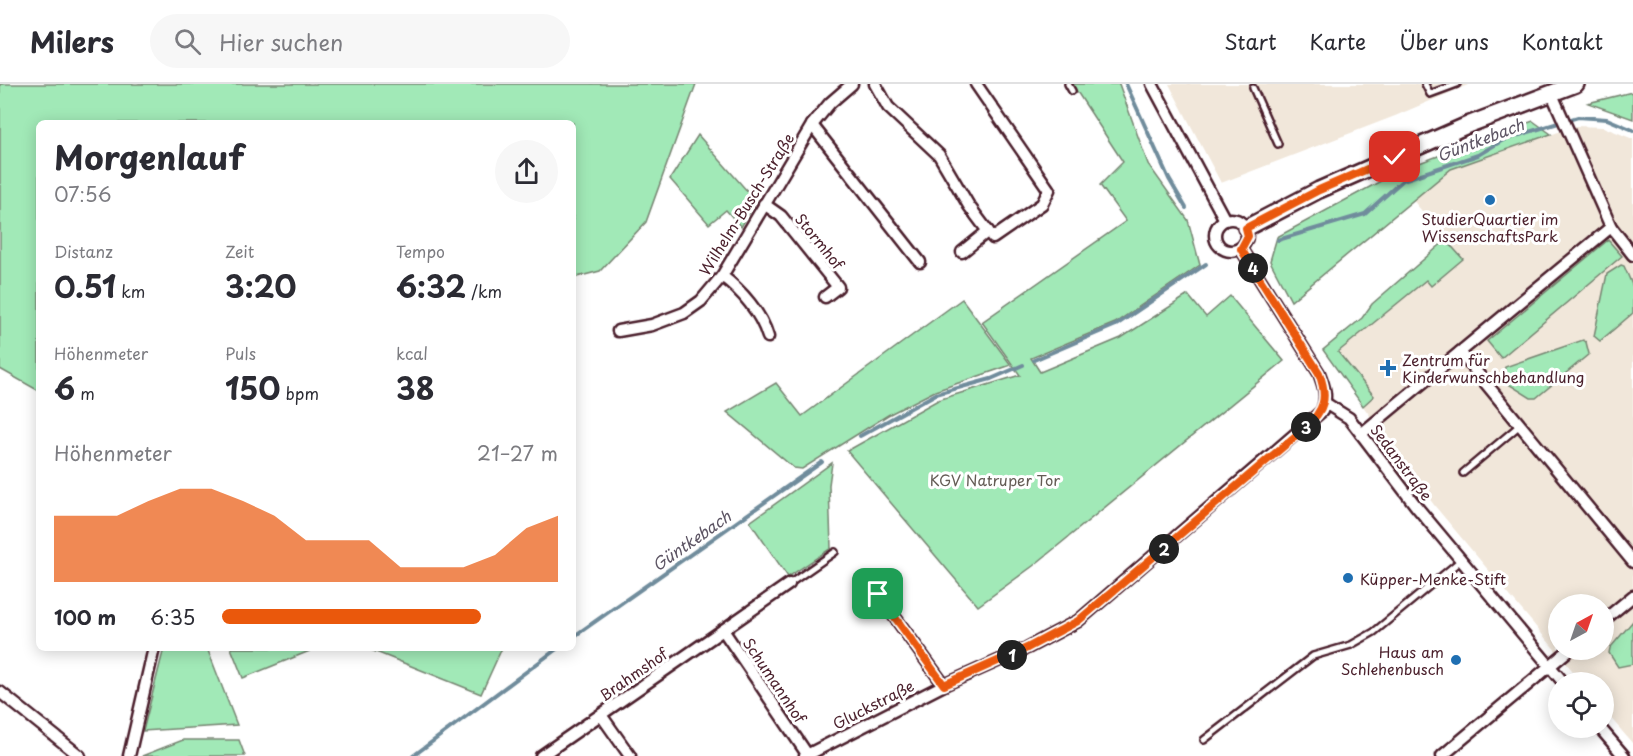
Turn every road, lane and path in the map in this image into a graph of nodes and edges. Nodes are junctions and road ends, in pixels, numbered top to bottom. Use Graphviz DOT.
graph roads {
  1 [pos="852,84"];
  2 [pos="874,84"];
  3 [pos="976,84"];
  4 [pos="1068,84"];
  5 [pos="1152,84"];
  6 [pos="1425,84"];
  7 [pos="1457,84"];
  8 [pos="1576,84"];
  9 [pos="1253,88"];
  10 [pos="1072,91"];
  11 [pos="1551,92"];
  12 [pos="812,125"];
  13 [pos="1278,144"];
  14 [pos="764,204"];
  15 [pos="1225,220"];
  16 [pos="1611,227"];
  17 [pos="1246,228"];
  18 [pos="988,231"];
  19 [pos="1241,249"];
  20 [pos="962,252"];
  21 [pos="1633,255"];
  22 [pos="920,262"];
  23 [pos="723,276"];
  24 [pos="825,297"];
  25 [pos="618,331"];
  26 [pos="768,337"];
  27 [pos="1460,352"];
  28 [pos="1326,403"];
  29 [pos="1520,425"];
  30 [pos="1361,434"];
  31 [pos="1463,473"];
  32 [pos="834,552"];
  33 [pos="1461,560"];
  34 [pos="1633,562"];
  35 [pos="789,584"];
  36 [pos="866,586"];
  37 [pos="1633,596"];
  38 [pos="1614,612"];
  39 [pos="723,630"];
  40 [pos="153,651"];
  41 [pos="1556,660"];
  42 [pos="1549,666"];
  43 [pos="1554,672"];
  44 [pos="944,685"];
  45 [pos="0,692"];
  46 [pos="601,715"];
  47 [pos="1609,738"];
  48 [pos="1203,740"];
  49 [pos="806,755"];
  50 [pos="80,756"];
  51 [pos="129,756"];
  52 [pos="541,756"];
  53 [pos="630,756"];
  54 [pos="1442,756"];
  55 [pos="1624,756"];
  1 -- 12 [label="street, Wilhelm-Busch-Straße"];
  2 -- 18 [label="street"];
  3 -- 18 [label="street"];
  4 -- 10 [label="lane"];
  5 -- 15 [label="street"];
  6 -- 7 [label="lane"];
  8 -- 11 [label="street"];
  9 -- 13 [label="lane"];
  11 -- 16 [label="street"];
  11 -- 17 [label="street"];
  12 -- 14 [label="street, Wilhelm-Busch-Straße"];
  12 -- 22 [label="street"];
  14 -- 23 [label="street, Wilhelm-Busch-Straße"];
  14 -- 24 [label="street, Stormhof"];
  15 -- 17 [label="street"];
  15 -- 19 [label="street"];
  16 -- 21 [label="street"];
  16 -- 27 [label="street"];
  17 -- 19 [label="street"];
  18 -- 20 [label="street"];
  19 -- 28 [label="street"];
  23 -- 25 [label="street, Wilhelm-Busch-Straße"];
  23 -- 26 [label="street"];
  27 -- 29 [label="street"];
  27 -- 30 [label="street"];
  28 -- 30 [label="street, Sedanstraße"];
  28 -- 44 [label="street, Gluckstraße"];
  29 -- 31 [label="lane"];
  29 -- 34 [label="street"];
  30 -- 33 [label="street, Sedanstraße"];
  32 -- 35 [label="lane"];
  33 -- 42 [label="street, Sedanstraße"];
  33 -- 48 [label="lane"];
  35 -- 39 [label="street, Schumannhof"];
  36 -- 44 [label="street"];
  37 -- 38 [label="street"];
  39 -- 46 [label="street, Brahmshof"];
  39 -- 49 [label="street, Schumannhof"];
  40 -- 51 [label="street"];
  41 -- 42 [label="street"];
  42 -- 43 [label="street, Sedanstraße"];
  42 -- 54 [label="street"];
  44 -- 49 [label="street, Gluckstraße"];
  45 -- 50 [label="street"];
  46 -- 52 [label="street"];
  46 -- 53 [label="street, Brahmshof"];
  47 -- 55 [label="street"];
}
